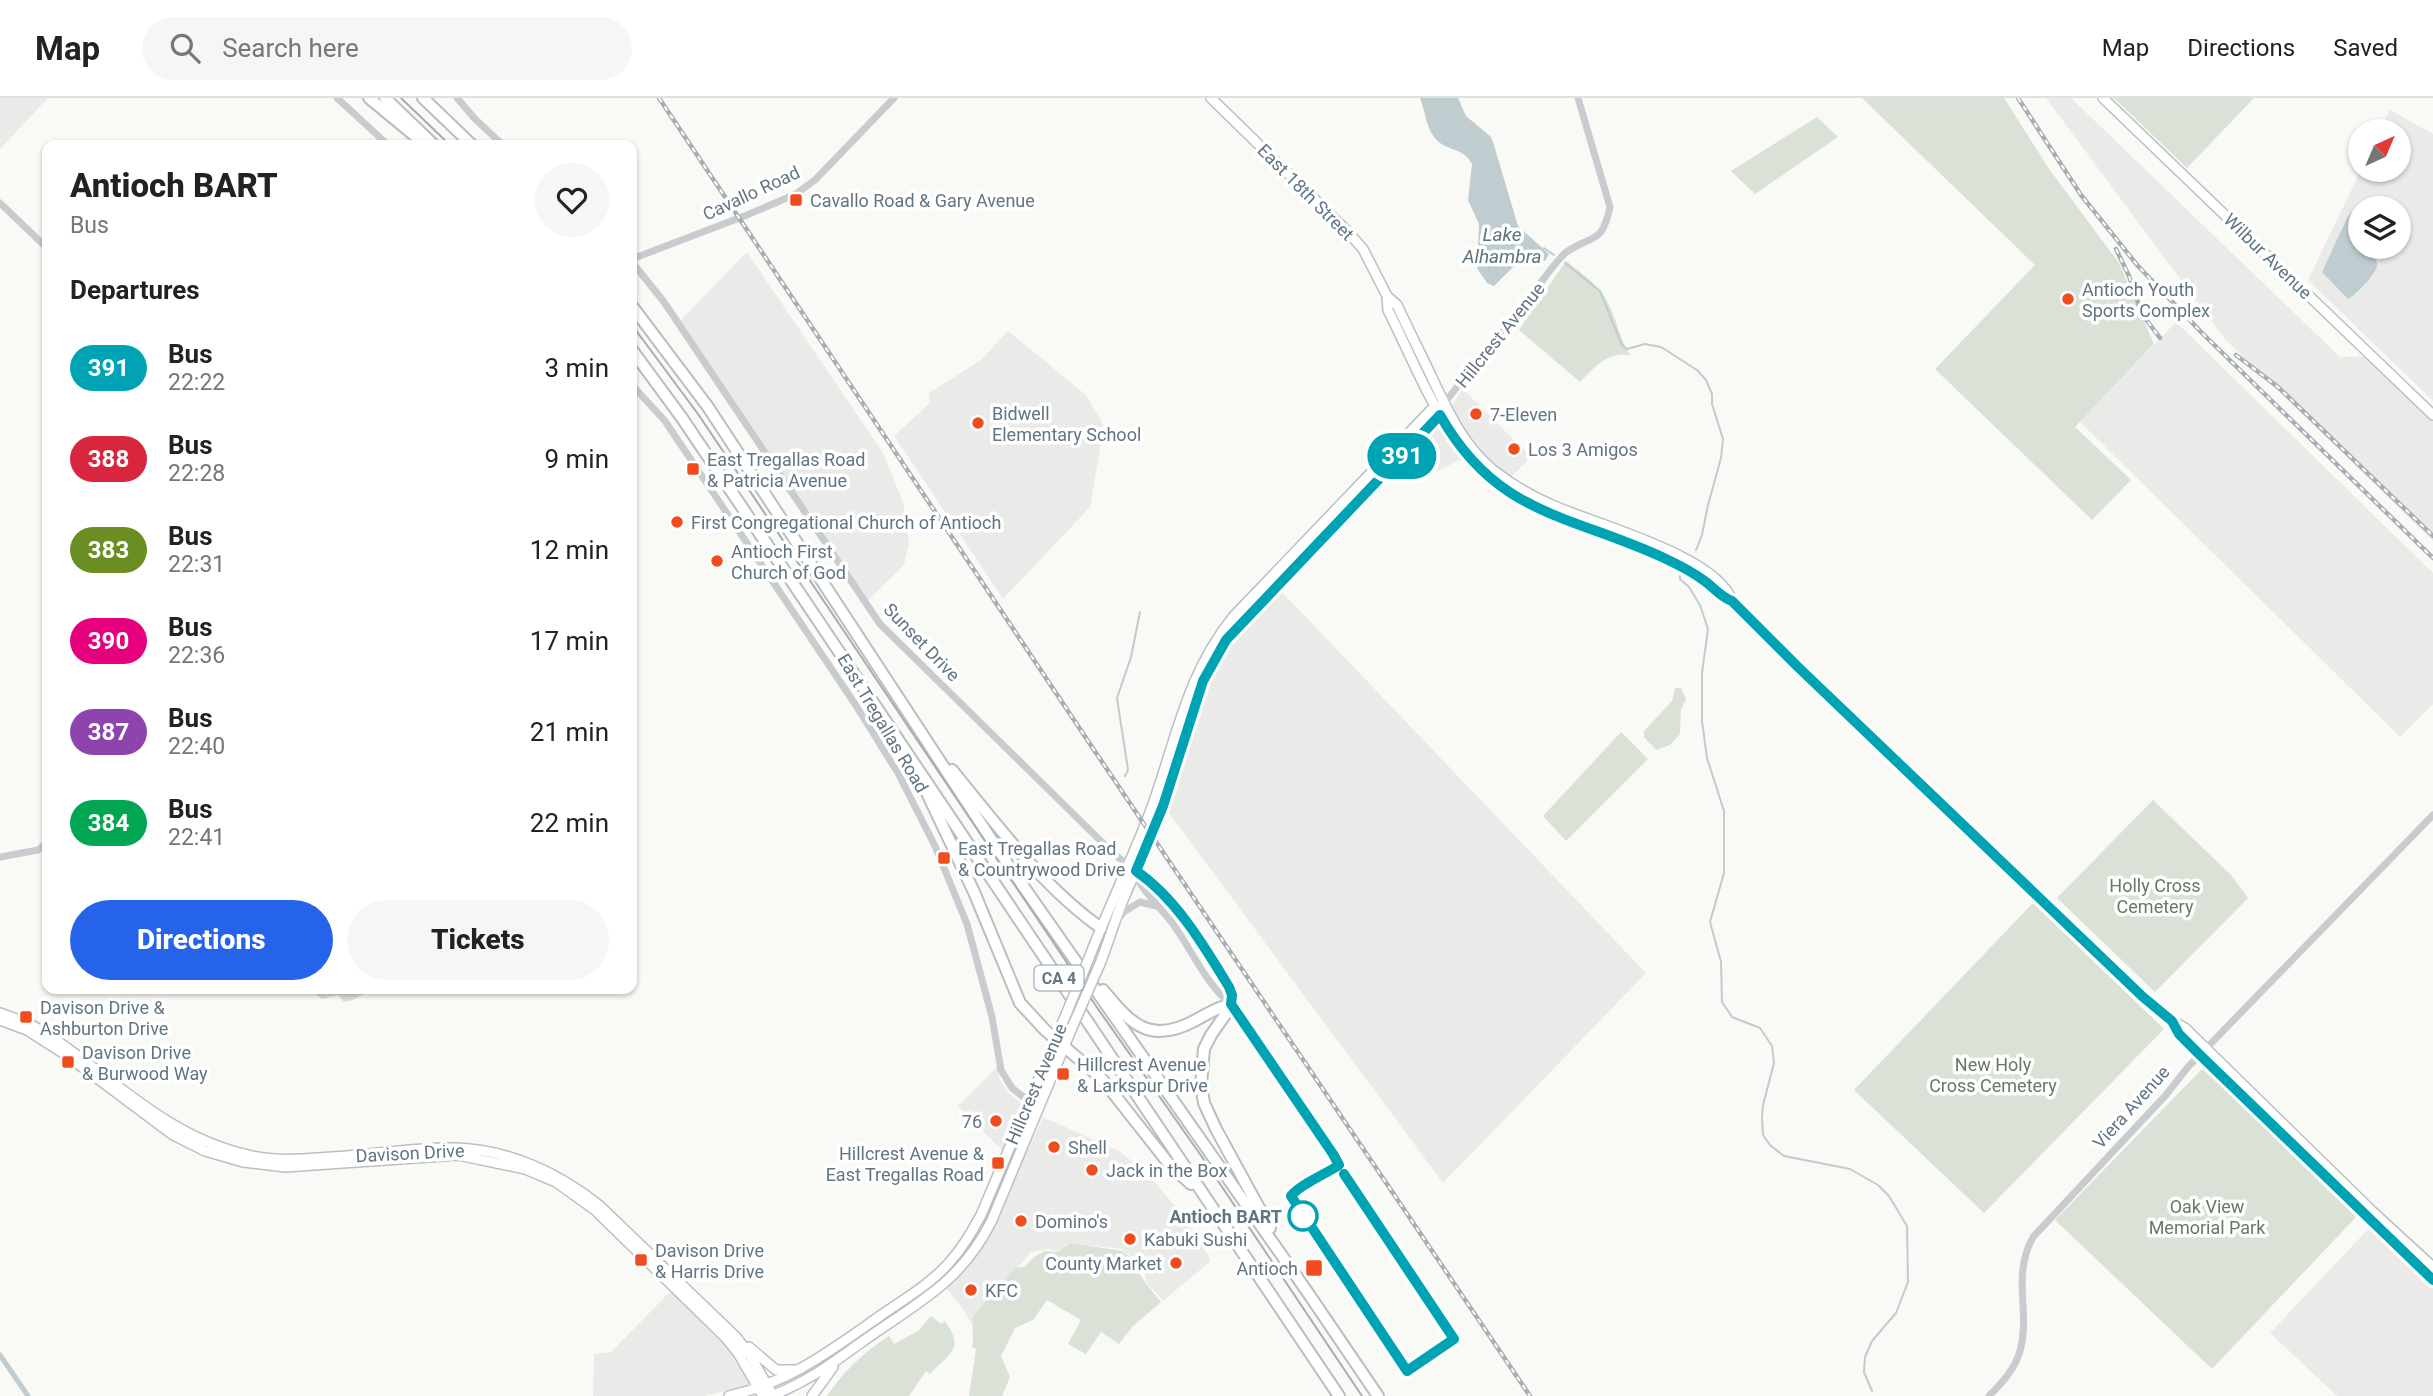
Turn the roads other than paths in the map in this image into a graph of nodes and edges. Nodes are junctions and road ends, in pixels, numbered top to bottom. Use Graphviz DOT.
graph roads {
  1 [pos="337,98"];
  2 [pos="369,98"];
  3 [pos="385,98"];
  4 [pos="423,98"];
  5 [pos="431,98"];
  6 [pos="457,98"];
  7 [pos="894,98"];
  8 [pos="1211,98"];
  9 [pos="1578,98"];
  10 [pos="2103,98"];
  11 [pos="383,140"];
  12 [pos="420,140"];
  13 [pos="429,140"];
  14 [pos="467,140"];
  15 [pos="474,140"];
  16 [pos="498,140"];
  17 [pos="0,203"];
  18 [pos="42,243"];
  19 [pos="637,259"];
  20 [pos="637,267"];
  21 [pos="637,313"];
  22 [pos="637,357"];
  23 [pos="637,390"];
  24 [pos="1440,409"];
  25 [pos="2433,415"];
  26 [pos="908,716"];
  27 [pos="914,760"];
  28 [pos="2433,815"];
  29 [pos="42,847"];
  30 [pos="0,857"];
  31 [pos="1133,870"];
  32 [pos="1160,908"];
  33 [pos="1117,920"];
  34 [pos="1050,924"];
  35 [pos="1101,928"];
  36 [pos="1231,1004"];
  37 [pos="0,1013"];
  38 [pos="0,1020"];
  39 [pos="1055,1038"];
  40 [pos="1065,1048"];
  41 [pos="2203,1052"];
  42 [pos="1029,1099"];
  43 [pos="1040,1104"];
  44 [pos="1203,1195"];
  45 [pos="1289,1265"];
  46 [pos="2433,1267"];
  47 [pos="2433,1280"];
  48 [pos="737,1337"];
  49 [pos="836,1362"];
  50 [pos="805,1367"];
  51 [pos="763,1390"];
  52 [pos="729,1396"];
  53 [pos="772,1396"];
  54 [pos="812,1396"];
  55 [pos="1339,1396"];
  56 [pos="1378,1396"];
  57 [pos="1989,1396"];
  1 -- 11 [label="street"];
  2 -- 12 [label="highway"];
  3 -- 13 [label="highway"];
  4 -- 14 [label="highway"];
  5 -- 15 [label="highway"];
  6 -- 16 [label="street"];
  7 -- 19 [label="street, Cavallo Road"];
  8 -- 24 [label="main road, East 18th Street"];
  9 -- 24 [label="street, Hillcrest Avenue"];
  10 -- 25 [label="main road, Wilbur Avenue"];
  17 -- 18 [label="street"];
  20 -- 31 [label="street, Sunset Drive"];
  21 -- 26 [label="highway, CA 4"];
  22 -- 27 [label="highway, CA 4"];
  23 -- 42 [label="street, East Tregallas Road"];
  24 -- 31 [label="main road, Hillcrest Avenue"];
  24 -- 41 [label="main road, East 18th Street"];
  26 -- 34 [label="highway, CA 4"];
  26 -- 35 [label="highway"];
  27 -- 39 [label="highway"];
  27 -- 44 [label="highway, CA 4"];
  28 -- 41 [label="street, Viera Avenue"];
  29 -- 30 [label="street"];
  31 -- 32 [label="street"];
  31 -- 33 [label="main road, Hillcrest Avenue"];
  31 -- 35 [label="main road, Hillcrest Avenue"];
  31 -- 36 [label="street"];
  32 -- 33 [label="street"];
  32 -- 36 [label="street"];
  33 -- 40 [label="main road, Hillcrest Avenue, bridge"];
  34 -- 36 [label="highway"];
  34 -- 45 [label="highway, CA 4"];
  35 -- 39 [label="main road, Hillcrest Avenue, bridge"];
  36 -- 45 [label="highway"];
  37 -- 48 [label="main road, Davison Drive"];
  38 -- 51 [label="main road, Davison Drive"];
  39 -- 40 [label="highway"];
  39 -- 42 [label="main road, Hillcrest Avenue"];
  40 -- 43 [label="main road, Hillcrest Avenue"];
  40 -- 44 [label="highway"];
  41 -- 46 [label="main road, East 18th Street"];
  41 -- 47 [label="main road, East 18th Street"];
  41 -- 57 [label="street, Viera Avenue"];
  42 -- 43 [label="street, East Tregallas Road"];
  42 -- 50 [label="main road, Hillcrest Avenue"];
  43 -- 49 [label="main road, Hillcrest Avenue"];
  44 -- 55 [label="highway, CA 4"];
  45 -- 56 [label="highway, CA 4"];
  48 -- 50 [label="main road"];
  48 -- 51 [label="main road, Davison Drive"];
  49 -- 53 [label="main road, Hillcrest Avenue"];
  49 -- 54 [label="main road"];
  50 -- 51 [label="main road, Hillcrest Avenue"];
  51 -- 52 [label="main road"];
  51 -- 53 [label="main road, Hillcrest Avenue"];
}
